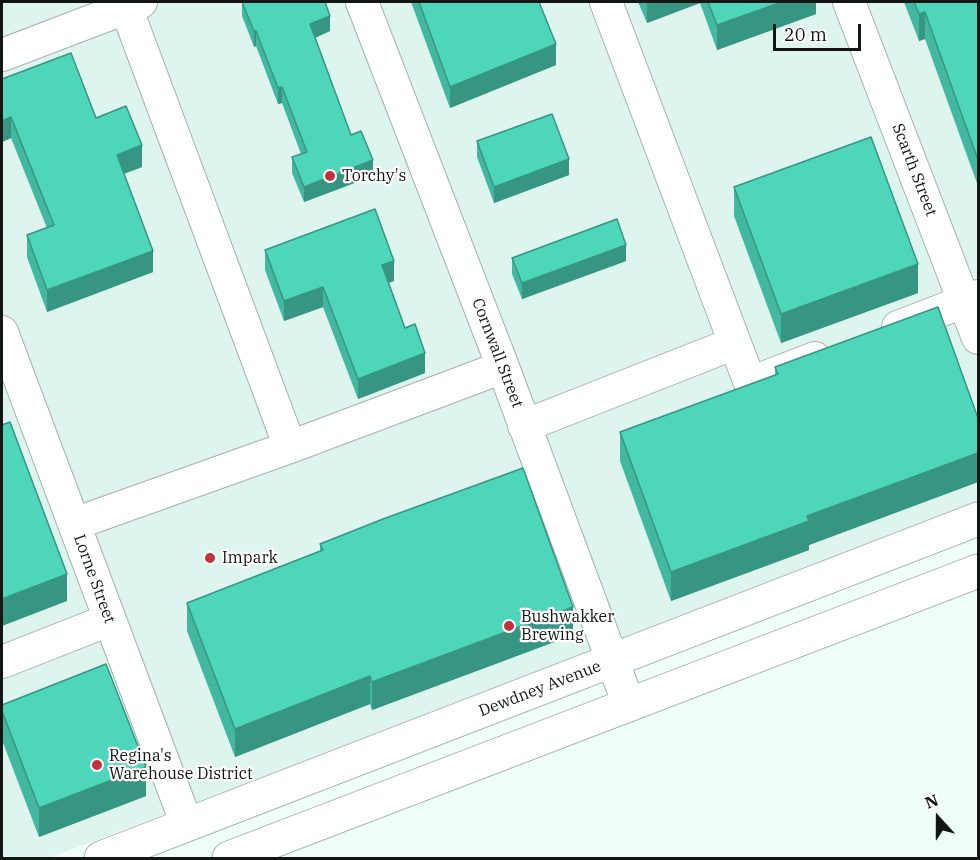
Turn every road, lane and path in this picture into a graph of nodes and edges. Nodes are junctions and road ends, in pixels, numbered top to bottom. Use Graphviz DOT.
graph roads {
  1 [pos="362,2"];
  2 [pos="606,2"];
  3 [pos="849,2"];
  4 [pos="130,4"];
  5 [pos="2,55"];
  6 [pos="972,298"];
  7 [pos="2,332"];
  8 [pos="868,338"];
  9 [pos="978,338"];
  10 [pos="735,344"];
  11 [pos="836,350"];
  12 [pos="503,367"];
  13 [pos="524,426"];
  14 [pos="290,447"];
  15 [pos="978,519"];
  16 [pos="74,524"];
  17 [pos="978,571"];
  18 [pos="109,620"];
  19 [pos="612,661"];
  20 [pos="2,662"];
  21 [pos="629,705"];
  22 [pos="187,825"];
  23 [pos="101,858"];
  24 [pos="229,858"];
  1 -- 12 [label="street, Cornwall Street"];
  2 -- 10 [label="street"];
  3 -- 6 [label="street, Scarth Street"];
  4 -- 5 [label="street"];
  4 -- 14 [label="street"];
  6 -- 8 [label="street"];
  6 -- 9 [label="street, Scarth Street"];
  7 -- 16 [label="street, Lorne Street"];
  10 -- 11 [label="street"];
  10 -- 13 [label="street"];
  12 -- 13 [label="street, Cornwall Street"];
  12 -- 14 [label="street"];
  13 -- 19 [label="street, Cornwall Street"];
  14 -- 16 [label="street"];
  15 -- 19 [label="main road, Dewdney Avenue"];
  16 -- 18 [label="street, Lorne Street"];
  17 -- 21 [label="main road"];
  18 -- 20 [label="street"];
  18 -- 22 [label="street, Lorne Street"];
  19 -- 21 [label="street, Cornwall Street"];
  19 -- 22 [label="main road, Dewdney Avenue"];
  21 -- 24 [label="main road"];
  22 -- 23 [label="main road, Dewdney Avenue"];
}
